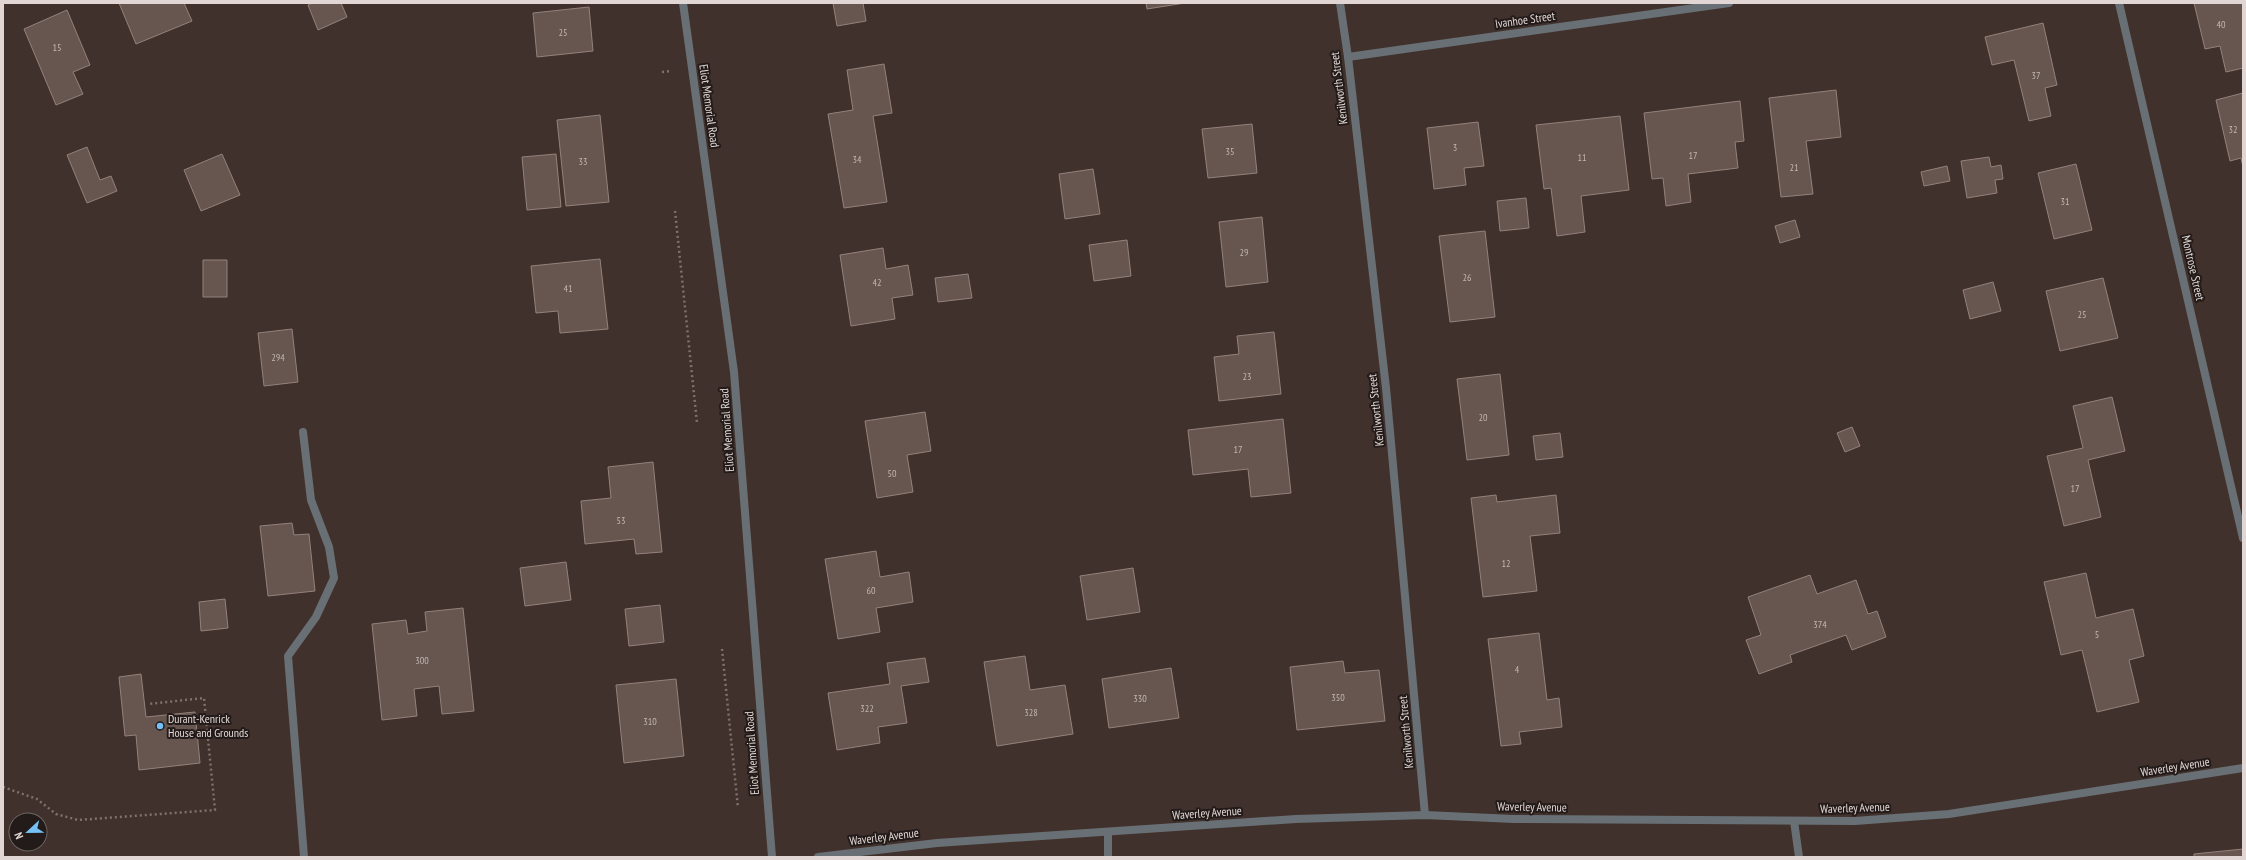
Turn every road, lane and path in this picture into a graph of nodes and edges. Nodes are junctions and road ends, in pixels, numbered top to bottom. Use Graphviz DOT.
graph roads {
  1 [pos="683,3"];
  2 [pos="1340,3"];
  3 [pos="1729,3"];
  4 [pos="2119,3"];
  5 [pos="1348,57"];
  6 [pos="675,211"];
  7 [pos="697,423"];
  8 [pos="303,432"];
  9 [pos="2243,538"];
  10 [pos="722,649"];
  11 [pos="148,704"];
  12 [pos="2243,768"];
  13 [pos="3,787"];
  14 [pos="738,808"];
  15 [pos="1425,815"];
  16 [pos="1794,821"];
  17 [pos="1108,832"];
  18 [pos="304,857"];
  19 [pos="772,857"];
  20 [pos="818,857"];
  21 [pos="1108,857"];
  22 [pos="1799,857"];
  1 -- 19 [label="street, Eliot Memorial Road"];
  2 -- 5 [label="street, Kenilworth Street"];
  3 -- 5 [label="street, Ivanhoe Street"];
  4 -- 9 [label="street, Montrose Street"];
  5 -- 15 [label="street, Kenilworth Street"];
  6 -- 7 [label="path"];
  8 -- 18 [label="street"];
  10 -- 14 [label="path"];
  11 -- 13 [label="path"];
  12 -- 16 [label="street, Waverley Avenue"];
  15 -- 16 [label="street, Waverley Avenue"];
  15 -- 17 [label="street, Waverley Avenue"];
  16 -- 22 [label="street"];
  17 -- 20 [label="street, Waverley Avenue"];
  17 -- 21 [label="street"];
}
